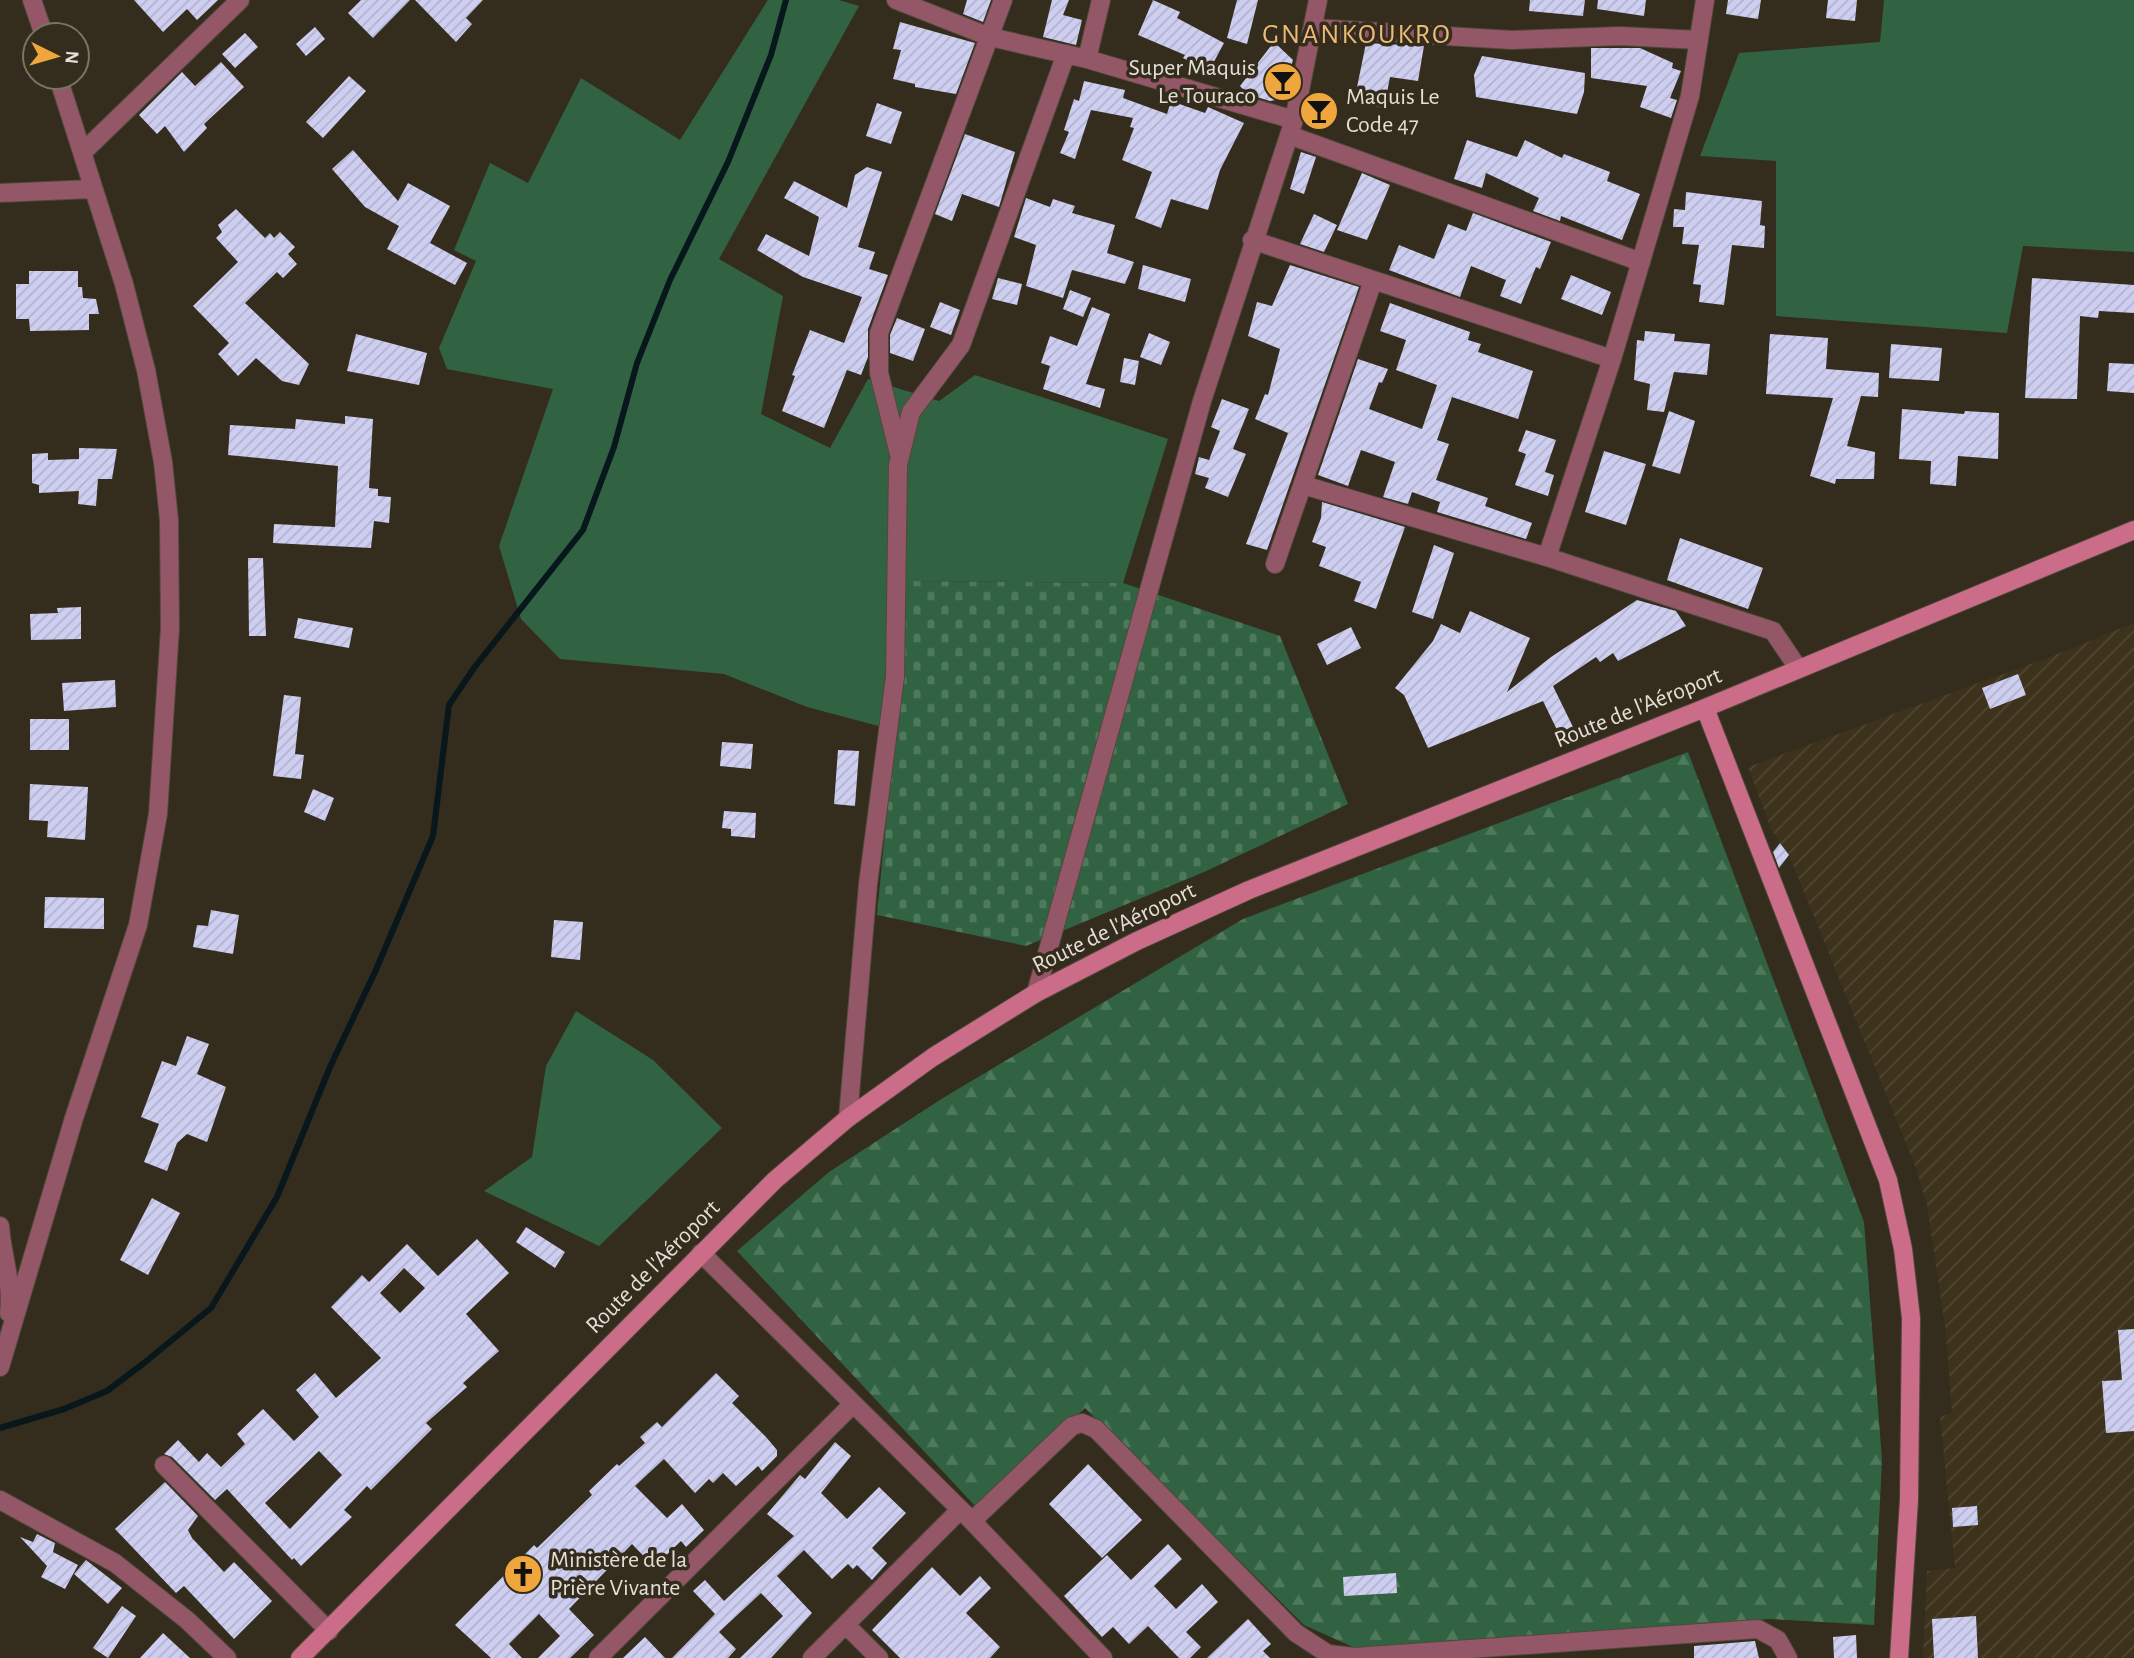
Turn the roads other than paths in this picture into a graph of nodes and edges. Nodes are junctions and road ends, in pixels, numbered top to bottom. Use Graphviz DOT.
graph roads {
  1 [pos="32,0"];
  2 [pos="240,0"];
  3 [pos="896,0"];
  4 [pos="1003,0"];
  5 [pos="1101,0"];
  6 [pos="1318,0"];
  7 [pos="1705,0"];
  8 [pos="39,21"];
  9 [pos="1314,28"];
  10 [pos="990,37"];
  11 [pos="1699,40"];
  12 [pos="1066,54"];
  13 [pos="1087,59"];
  14 [pos="63,91"];
  15 [pos="1292,127"];
  16 [pos="83,152"];
  17 [pos="93,189"];
  18 [pos="0,193"];
  19 [pos="1252,240"];
  20 [pos="1641,262"];
  21 [pos="1373,281"];
  22 [pos="1612,359"];
  23 [pos="900,455"];
  24 [pos="1303,485"];
  25 [pos="2134,530"];
  26 [pos="1547,557"];
  27 [pos="1275,564"];
  28 [pos="1798,668"];
  29 [pos="1704,708"];
  30 [pos="1036,993"];
  31 [pos="848,1118"];
  32 [pos="0,1226"];
  33 [pos="701,1253"];
  34 [pos="1,1259"];
  35 [pos="2,1361"];
  36 [pos="853,1404"];
  37 [pos="164,1465"];
  38 [pos="0,1500"];
  39 [pos="966,1515"];
  40 [pos="846,1625"];
  41 [pos="329,1631"];
  42 [pos="227,1658"];
  43 [pos="300,1658"];
  44 [pos="598,1658"];
  45 [pos="812,1658"];
  46 [pos="879,1658"];
  47 [pos="1103,1658"];
  48 [pos="1788,1658"];
  49 [pos="1899,1658"];
  1 -- 8 [label="street"];
  2 -- 16 [label="street"];
  3 -- 10 [label="street"];
  4 -- 10 [label="street"];
  5 -- 13 [label="street"];
  6 -- 9 [label="street"];
  7 -- 11 [label="street"];
  9 -- 11 [label="street"];
  9 -- 15 [label="street"];
  10 -- 12 [label="street"];
  10 -- 23 [label="street"];
  11 -- 20 [label="street"];
  12 -- 13 [label="street"];
  12 -- 23 [label="street"];
  13 -- 15 [label="street"];
  14 -- 16 [label="street"];
  15 -- 19 [label="street"];
  15 -- 20 [label="street"];
  16 -- 17 [label="street"];
  17 -- 18 [label="street"];
  17 -- 35 [label="street"];
  19 -- 21 [label="street"];
  19 -- 30 [label="street"];
  20 -- 22 [label="street"];
  21 -- 22 [label="street"];
  21 -- 24 [label="street"];
  22 -- 26 [label="street"];
  23 -- 31 [label="street"];
  24 -- 26 [label="street"];
  24 -- 27 [label="street"];
  25 -- 28 [label="main road, Route de l'Aéroport"];
  26 -- 28 [label="street"];
  28 -- 29 [label="main road, Route de l'Aéroport"];
  29 -- 30 [label="main road, Route de l'Aéroport"];
  29 -- 49 [label="main road"];
  30 -- 31 [label="main road, Route de l'Aéroport"];
  31 -- 33 [label="main road, Route de l'Aéroport"];
  32 -- 34 [label="street"];
  33 -- 36 [label="street"];
  33 -- 41 [label="main road, Route de l'Aéroport"];
  34 -- 35 [label="street"];
  36 -- 39 [label="street"];
  36 -- 44 [label="street"];
  37 -- 41 [label="street"];
  38 -- 42 [label="street"];
  39 -- 40 [label="street"];
  39 -- 47 [label="street"];
  39 -- 48 [label="street"];
  40 -- 45 [label="street"];
  40 -- 46 [label="street"];
  41 -- 43 [label="main road, Route de l'Aéroport"];
}
